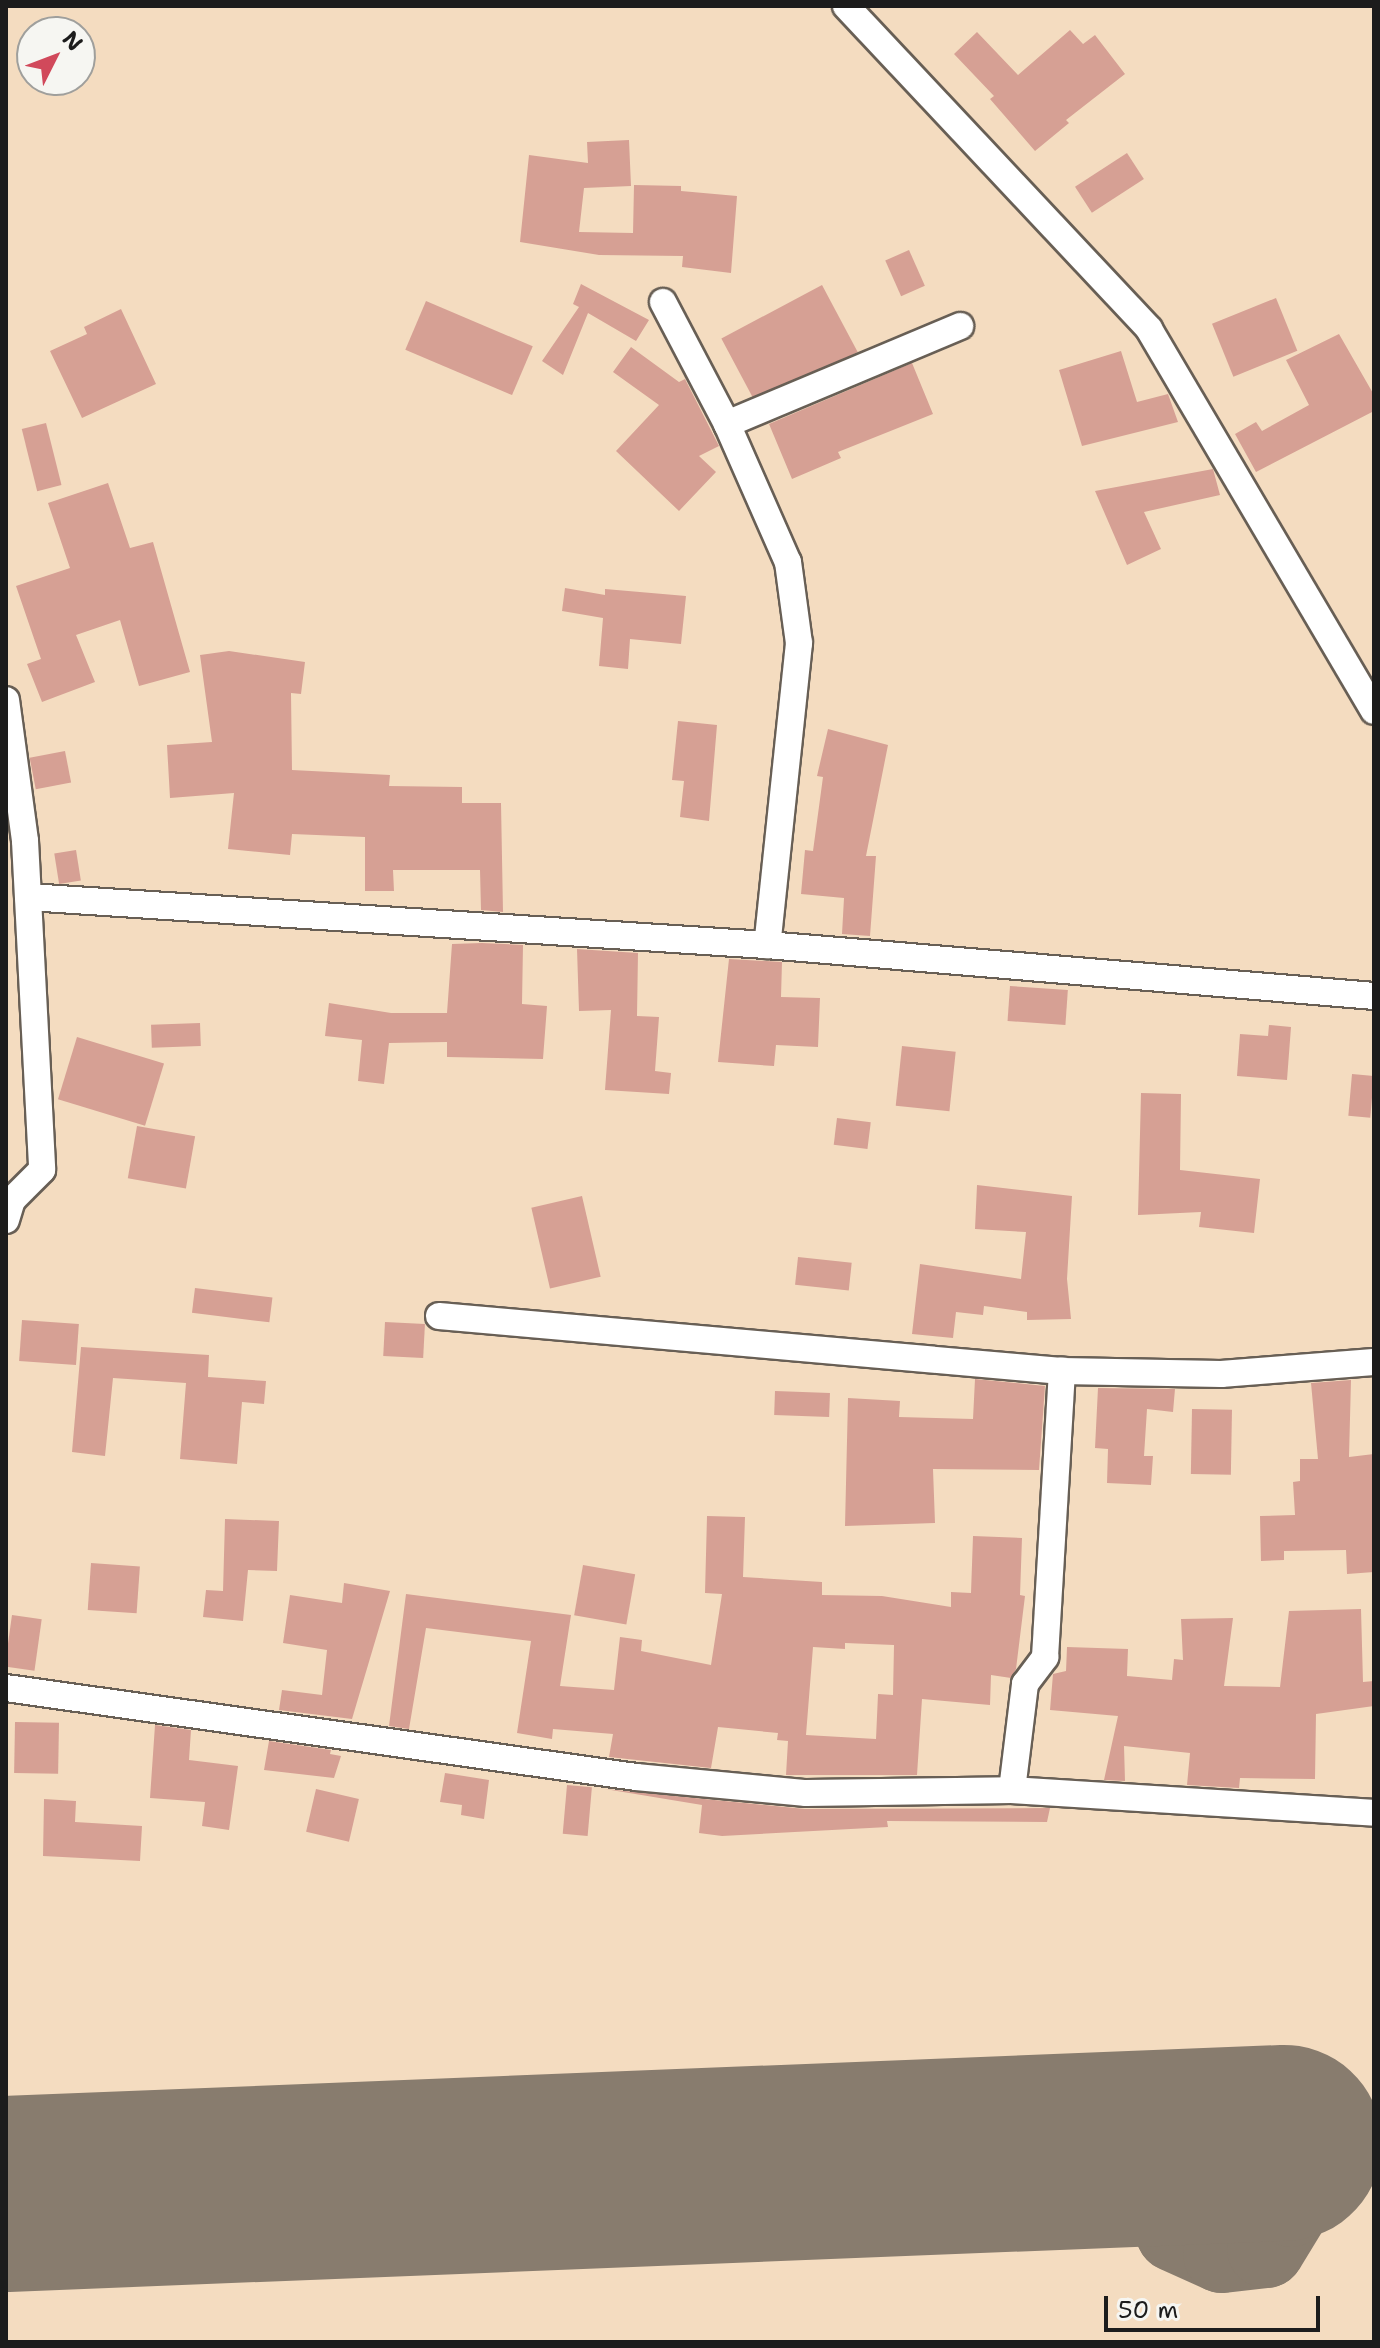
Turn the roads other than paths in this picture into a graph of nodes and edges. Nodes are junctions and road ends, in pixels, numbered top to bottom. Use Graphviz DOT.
graph roads {
  1 [pos="853,9"];
  2 [pos="663,302"];
  3 [pos="960,326"];
  4 [pos="727,424"];
  5 [pos="6,700"];
  6 [pos="1374,711"];
  7 [pos="16,843"];
  8 [pos="28,897"];
  9 [pos="767,945"];
  10 [pos="1374,996"];
  11 [pos="6,1220"];
  12 [pos="439,1316"];
  13 [pos="1374,1362"];
  14 [pos="1062,1371"];
  15 [pos="6,1688"];
  16 [pos="1012,1790"];
  17 [pos="1374,1813"];
  1 -- 6 [label="street"];
  2 -- 4 [label="street"];
  3 -- 4 [label="street"];
  4 -- 9 [label="street"];
  5 -- 7 [label="street"];
  7 -- 8 [label="street"];
  8 -- 9 [label="street"];
  8 -- 11 [label="street"];
  9 -- 10 [label="street"];
  12 -- 14 [label="street"];
  13 -- 14 [label="street"];
  14 -- 16 [label="street"];
  15 -- 16 [label="street"];
  16 -- 17 [label="street"];
}
